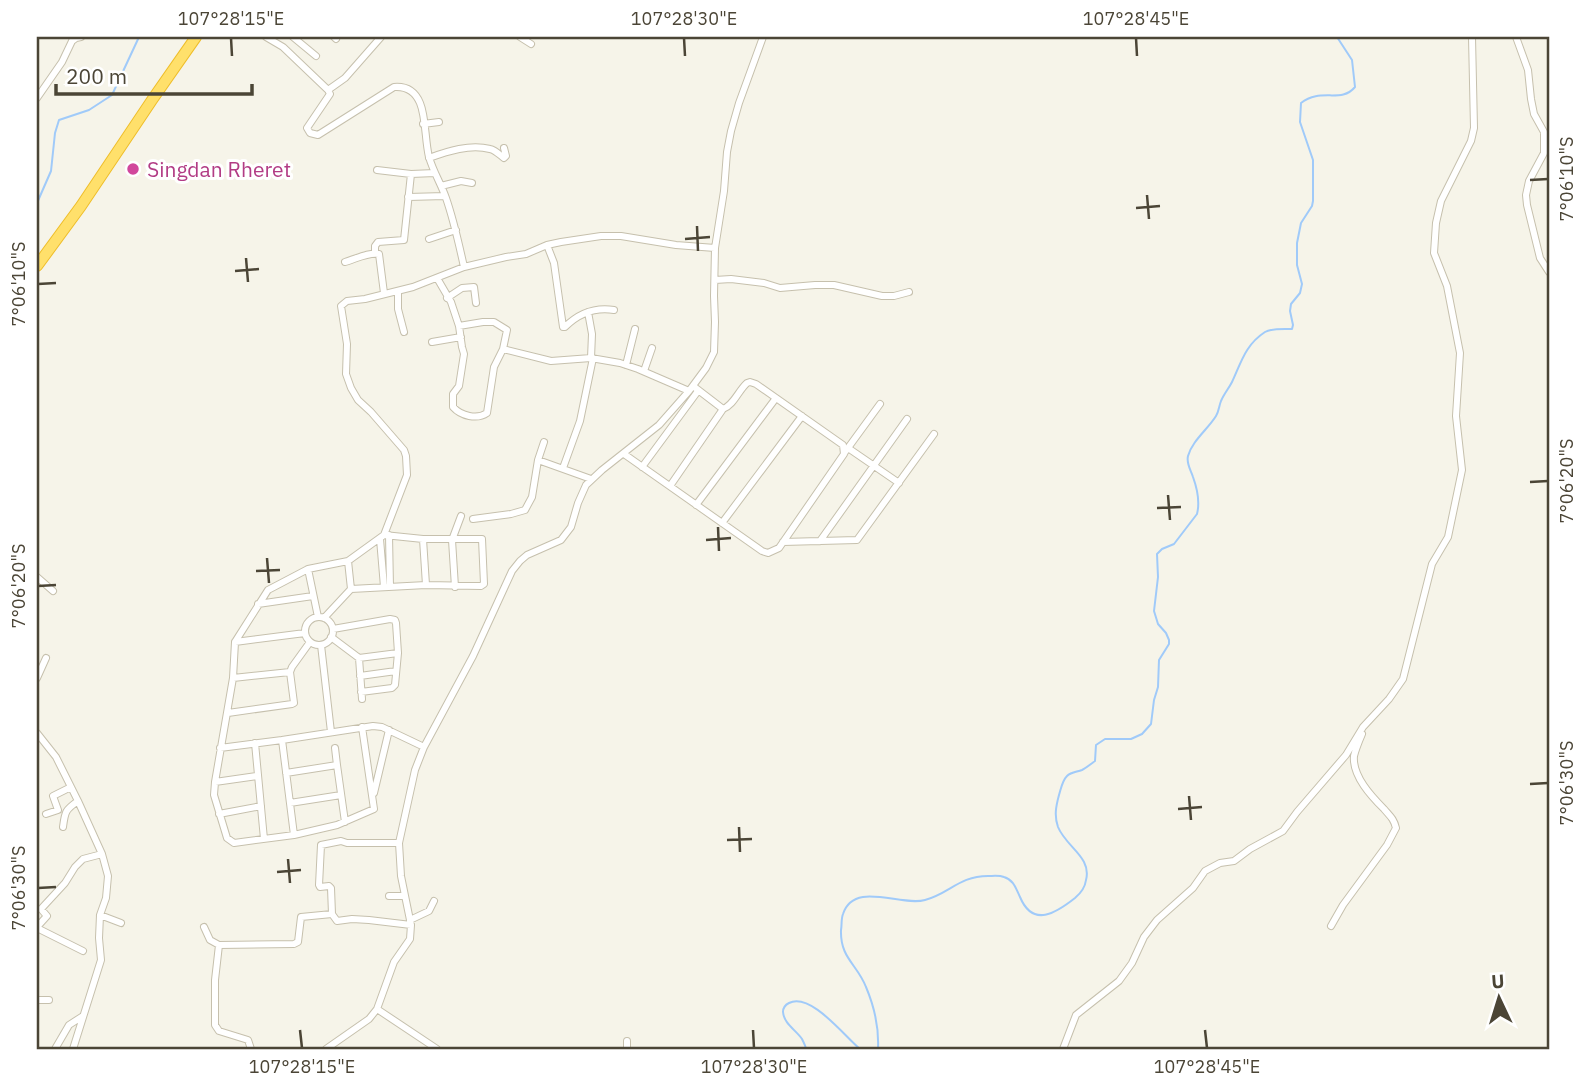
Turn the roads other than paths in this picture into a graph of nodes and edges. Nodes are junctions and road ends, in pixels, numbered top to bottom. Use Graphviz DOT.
graph roads {
  1 [pos="82,37"];
  2 [pos="196,37"];
  3 [pos="266,37"];
  4 [pos="293,37"];
  5 [pos="381,37"];
  6 [pos="520,37"];
  7 [pos="763,37"];
  8 [pos="1472,37"];
  9 [pos="1516,37"];
  10 [pos="531,44"];
  11 [pos="316,55"];
  12 [pos="328,90"];
  13 [pos="37,98"];
  14 [pos="439,122"];
  15 [pos="424,124"];
  16 [pos="504,148"];
  17 [pos="429,158"];
  18 [pos="377,170"];
  19 [pos="435,173"];
  20 [pos="411,174"];
  21 [pos="472,183"];
  22 [pos="441,186"];
  23 [pos="445,196"];
  24 [pos="408,197"];
  25 [pos="456,230"];
  26 [pos="429,239"];
  27 [pos="547,245"];
  28 [pos="715,248"];
  29 [pos="375,253"];
  30 [pos="345,262"];
  31 [pos="37,266"];
  32 [pos="464,267"];
  33 [pos="1549,272"];
  34 [pos="437,278"];
  35 [pos="715,280"];
  36 [pos="398,291"];
  37 [pos="909,292"];
  38 [pos="384,293"];
  39 [pos="447,298"];
  40 [pos="476,303"];
  41 [pos="614,310"];
  42 [pos="587,312"];
  43 [pos="459,326"];
  44 [pos="635,330"];
  45 [pos="404,332"];
  46 [pos="461,337"];
  47 [pos="432,342"];
  48 [pos="652,348"];
  49 [pos="503,349"];
  50 [pos="592,358"];
  51 [pos="626,365"];
  52 [pos="644,371"];
  53 [pos="693,389"];
  54 [pos="776,398"];
  55 [pos="880,404"];
  56 [pos="723,409"];
  57 [pos="802,416"];
  58 [pos="907,419"];
  59 [pos="934,433"];
  60 [pos="544,442"];
  61 [pos="846,451"];
  62 [pos="624,454"];
  63 [pos="538,460"];
  64 [pos="874,465"];
  65 [pos="642,467"];
  66 [pos="562,468"];
  67 [pos="591,480"];
  68 [pos="899,482"];
  69 [pos="670,486"];
  70 [pos="696,505"];
  71 [pos="461,516"];
  72 [pos="473,519"];
  73 [pos="722,523"];
  74 [pos="384,536"];
  75 [pos="423,538"];
  76 [pos="452,540"];
  77 [pos="820,541"];
  78 [pos="783,542"];
  79 [pos="348,561"];
  80 [pos="308,569"];
  81 [pos="37,577"];
  82 [pos="426,585"];
  83 [pos="387,587"];
  84 [pos="455,587"];
  85 [pos="351,589"];
  86 [pos="52,591"];
  87 [pos="313,596"];
  88 [pos="258,604"];
  89 [pos="321,617"];
  90 [pos="305,633"];
  91 [pos="332,633"];
  92 [pos="235,642"];
  93 [pos="310,642"];
  94 [pos="321,645"];
  95 [pos="398,653"];
  96 [pos="46,658"];
  97 [pos="359,658"];
  98 [pos="396,671"];
  99 [pos="290,672"];
  100 [pos="360,676"];
  101 [pos="37,678"];
  102 [pos="233,678"];
  103 [pos="228,713"];
  104 [pos="1367,723"];
  105 [pos="362,727"];
  106 [pos="389,730"];
  107 [pos="331,732"];
  108 [pos="37,733"];
  109 [pos="282,740"];
  110 [pos="255,743"];
  111 [pos="424,747"];
  112 [pos="220,748"];
  113 [pos="335,748"];
  114 [pos="337,765"];
  115 [pos="286,773"];
  116 [pos="257,776"];
  117 [pos="215,782"];
  118 [pos="71,787"];
  119 [pos="341,795"];
  120 [pos="373,796"];
  121 [pos="78,801"];
  122 [pos="290,803"];
  123 [pos="261,806"];
  124 [pos="46,814"];
  125 [pos="219,814"];
  126 [pos="345,822"];
  127 [pos="63,827"];
  128 [pos="293,835"];
  129 [pos="264,839"];
  130 [pos="399,843"];
  131 [pos="102,854"];
  132 [pos="389,896"];
  133 [pos="404,896"];
  134 [pos="434,901"];
  135 [pos="39,907"];
  136 [pos="332,914"];
  137 [pos="100,915"];
  138 [pos="121,923"];
  139 [pos="411,923"];
  140 [pos="1331,926"];
  141 [pos="204,927"];
  142 [pos="37,928"];
  143 [pos="219,944"];
  144 [pos="83,951"];
  145 [pos="37,999"];
  146 [pos="49,1000"];
  147 [pos="377,1009"];
  148 [pos="83,1016"];
  149 [pos="55,1049"];
  150 [pos="73,1049"];
  151 [pos="251,1049"];
  152 [pos="326,1049"];
  153 [pos="437,1049"];
  154 [pos="1063,1049"];
  1 -- 13 [label="street"];
  2 -- 31 [label="highway"];
  3 -- 12 [label="street"];
  4 -- 11 [label="street"];
  5 -- 12 [label="street"];
  6 -- 10 [label="street"];
  7 -- 28 [label="street"];
  8 -- 104 [label="street"];
  9 -- 33 [label="street"];
  12 -- 15 [label="street"];
  14 -- 15 [label="street"];
  15 -- 17 [label="street"];
  16 -- 17 [label="street"];
  17 -- 19 [label="street"];
  18 -- 20 [label="street"];
  19 -- 20 [label="street"];
  19 -- 22 [label="street"];
  20 -- 24 [label="street"];
  21 -- 22 [label="street"];
  22 -- 23 [label="street"];
  23 -- 24 [label="street"];
  23 -- 25 [label="street"];
  24 -- 29 [label="street"];
  25 -- 26 [label="street"];
  25 -- 32 [label="street"];
  27 -- 28 [label="street"];
  27 -- 32 [label="street"];
  27 -- 42 [label="street"];
  28 -- 35 [label="street"];
  29 -- 30 [label="street"];
  29 -- 38 [label="street"];
  32 -- 34 [label="street"];
  34 -- 36 [label="street"];
  34 -- 39 [label="street"];
  35 -- 37 [label="street"];
  35 -- 53 [label="street"];
  36 -- 38 [label="street"];
  36 -- 45 [label="street"];
  38 -- 74 [label="street"];
  39 -- 40 [label="street"];
  39 -- 43 [label="street"];
  41 -- 42 [label="street"];
  42 -- 50 [label="street"];
  43 -- 46 [label="street"];
  43 -- 49 [label="street"];
  44 -- 51 [label="street"];
  46 -- 47 [label="street"];
  46 -- 49 [label="street"];
  48 -- 52 [label="street"];
  49 -- 50 [label="street"];
  50 -- 51 [label="street"];
  50 -- 66 [label="street"];
  51 -- 52 [label="street"];
  52 -- 53 [label="street"];
  53 -- 56 [label="street"];
  53 -- 62 [label="street"];
  53 -- 65 [label="street"];
  54 -- 56 [label="street"];
  54 -- 57 [label="street"];
  54 -- 70 [label="street"];
  55 -- 61 [label="street"];
  56 -- 69 [label="street"];
  57 -- 61 [label="street"];
  57 -- 73 [label="street"];
  58 -- 64 [label="street"];
  59 -- 68 [label="street"];
  60 -- 63 [label="street"];
  61 -- 64 [label="street"];
  61 -- 78 [label="street"];
  62 -- 65 [label="street"];
  62 -- 67 [label="street"];
  63 -- 66 [label="street"];
  63 -- 72 [label="street"];
  64 -- 68 [label="street"];
  64 -- 77 [label="street"];
  65 -- 69 [label="street"];
  66 -- 67 [label="street"];
  67 -- 111 [label="street"];
  68 -- 77 [label="street"];
  69 -- 70 [label="street"];
  70 -- 73 [label="street"];
  71 -- 76 [label="street"];
  73 -- 78 [label="street"];
  74 -- 75 [label="street"];
  74 -- 79 [label="street"];
  74 -- 83 [label="street"];
  75 -- 76 [label="street"];
  75 -- 82 [label="street"];
  76 -- 84 [label="street"];
  76 -- 84 [label="street"];
  77 -- 78 [label="street"];
  79 -- 80 [label="street"];
  79 -- 85 [label="street"];
  80 -- 87 [label="street"];
  80 -- 88 [label="street"];
  81 -- 86 [label="street"];
  82 -- 83 [label="street"];
  82 -- 84 [label="street"];
  83 -- 85 [label="street"];
  85 -- 89 [label="street"];
  87 -- 88 [label="street"];
  87 -- 89 [label="street"];
  88 -- 92 [label="street"];
  89 -- 90 [label="street"];
  89 -- 91 [label="street"];
  90 -- 92 [label="street"];
  90 -- 93 [label="street"];
  91 -- 94 [label="street"];
  91 -- 95 [label="street"];
  91 -- 97 [label="street"];
  92 -- 102 [label="street"];
  93 -- 94 [label="street"];
  93 -- 99 [label="street"];
  94 -- 107 [label="street"];
  95 -- 97 [label="street"];
  95 -- 98 [label="street"];
  96 -- 101 [label="street"];
  97 -- 100 [label="street"];
  98 -- 100 [label="street"];
  98 -- 100 [label="street"];
  99 -- 102 [label="street"];
  99 -- 103 [label="street"];
  102 -- 103 [label="street"];
  103 -- 112 [label="street"];
  104 -- 140 [label="street"];
  104 -- 154 [label="street"];
  105 -- 106 [label="street"];
  105 -- 107 [label="street"];
  105 -- 120 [label="street"];
  106 -- 111 [label="street"];
  106 -- 120 [label="street"];
  107 -- 109 [label="street"];
  108 -- 118 [label="street"];
  109 -- 110 [label="street"];
  109 -- 115 [label="street"];
  110 -- 112 [label="street"];
  110 -- 116 [label="street"];
  111 -- 130 [label="street"];
  112 -- 117 [label="street"];
  113 -- 114 [label="street"];
  114 -- 115 [label="street"];
  114 -- 119 [label="street"];
  115 -- 122 [label="street"];
  116 -- 117 [label="street"];
  116 -- 123 [label="street"];
  117 -- 125 [label="street"];
  118 -- 121 [label="street"];
  118 -- 124 [label="street"];
  119 -- 122 [label="street"];
  119 -- 126 [label="street"];
  120 -- 126 [label="street"];
  121 -- 127 [label="street"];
  121 -- 131 [label="street"];
  122 -- 128 [label="street"];
  123 -- 125 [label="street"];
  123 -- 129 [label="street"];
  125 -- 129 [label="street"];
  126 -- 128 [label="street"];
  128 -- 129 [label="street"];
  130 -- 133 [label="street"];
  130 -- 136 [label="street"];
  131 -- 135 [label="street"];
  131 -- 137 [label="street"];
  132 -- 133 [label="street"];
  133 -- 139 [label="street"];
  134 -- 139 [label="street"];
  135 -- 142 [label="street"];
  136 -- 139 [label="street"];
  136 -- 143 [label="street"];
  137 -- 138 [label="street"];
  137 -- 148 [label="street"];
  139 -- 147 [label="street"];
  141 -- 143 [label="street"];
  142 -- 144 [label="street"];
  143 -- 151 [label="street"];
  145 -- 146 [label="street"];
  147 -- 152 [label="street"];
  147 -- 153 [label="street"];
  148 -- 149 [label="street"];
  148 -- 150 [label="street"];
}
